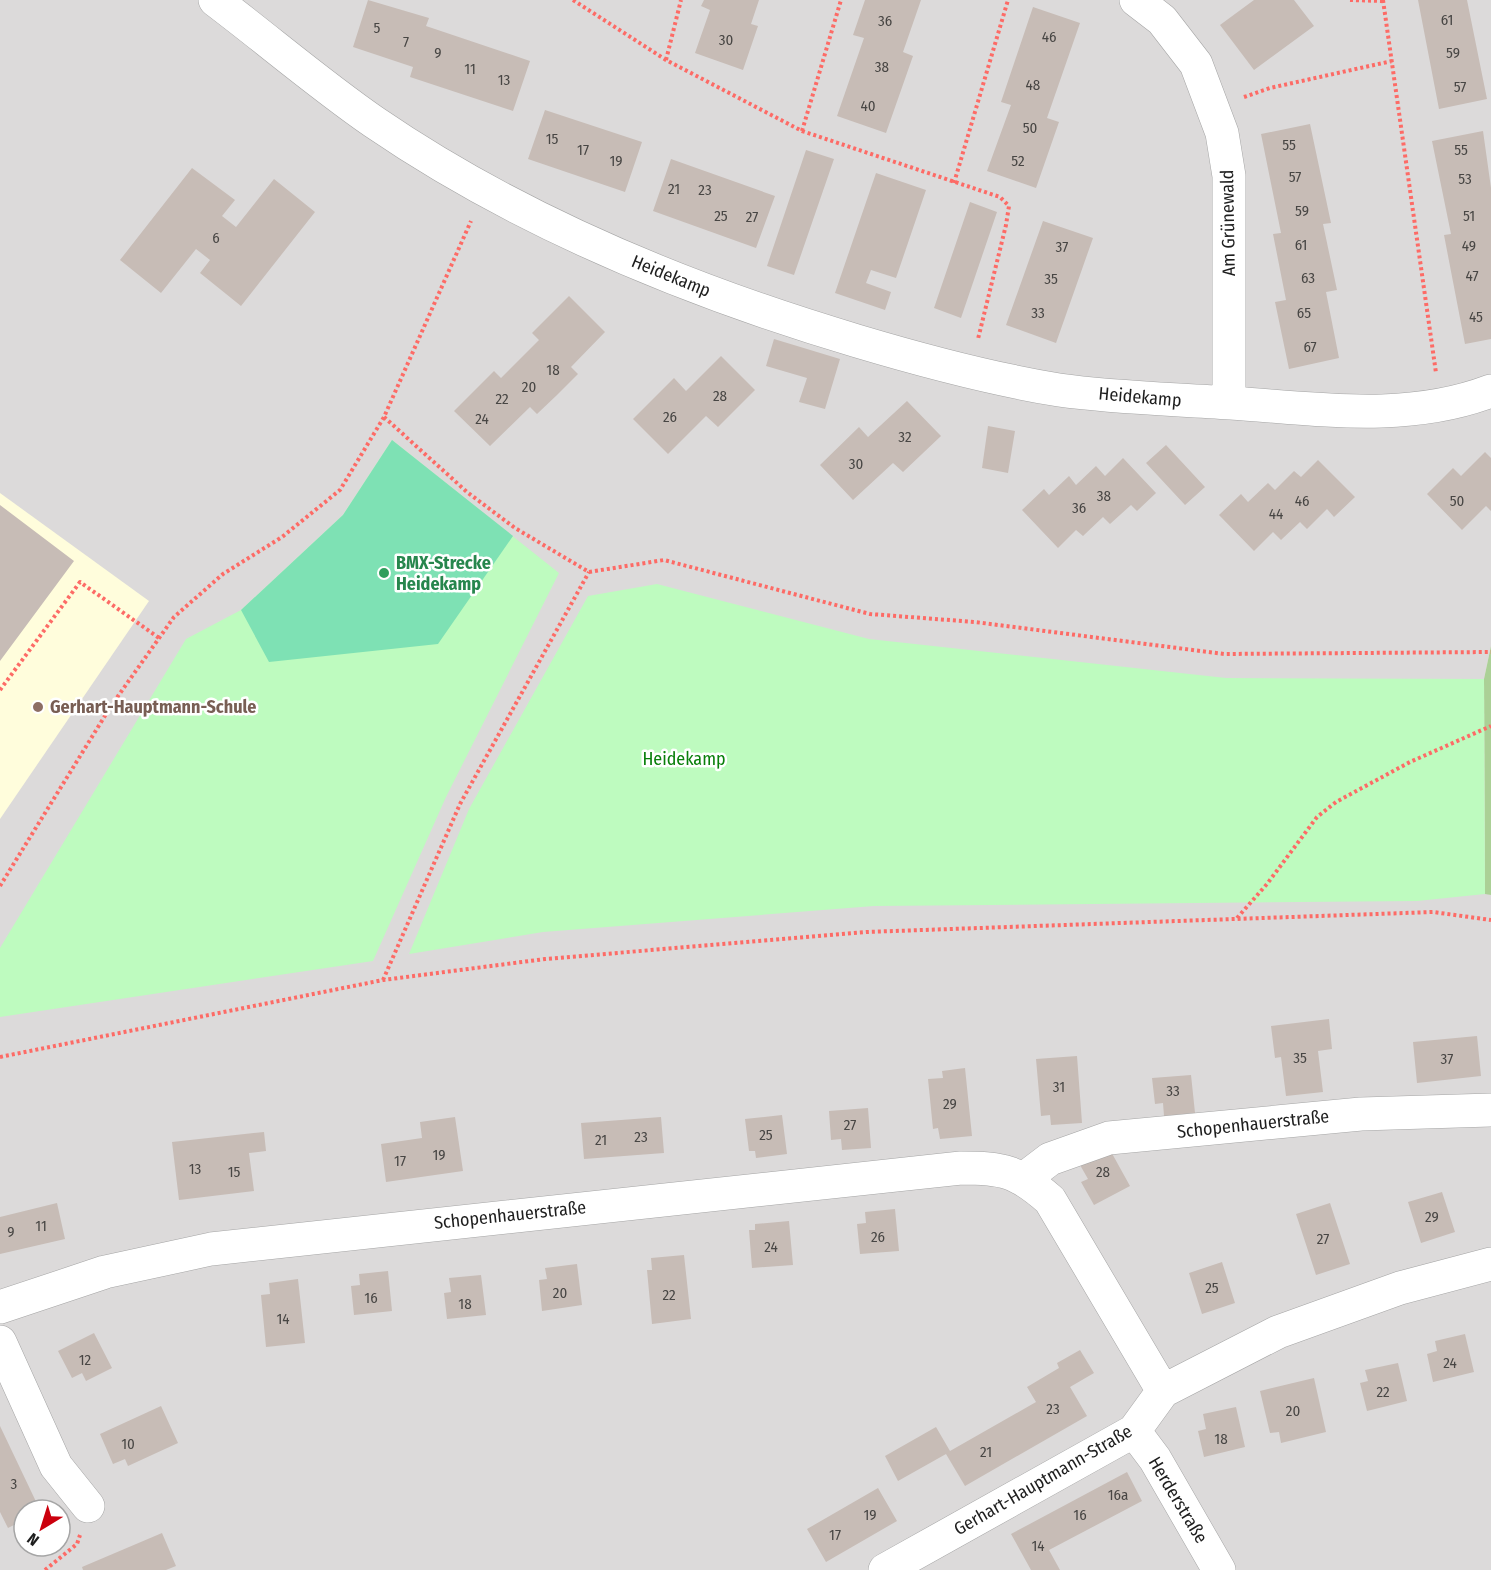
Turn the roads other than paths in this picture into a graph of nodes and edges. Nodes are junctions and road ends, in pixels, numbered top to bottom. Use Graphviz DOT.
graph roads {
  1 [pos="215,0"];
  2 [pos="1136,0"];
  3 [pos="1491,391"];
  4 [pos="1229,403"];
  5 [pos="1491,1110"];
  6 [pos="1025,1178"];
  7 [pos="1491,1264"];
  8 [pos="0,1307"];
  9 [pos="0,1342"];
  10 [pos="1163,1391"];
  11 [pos="1134,1431"];
  12 [pos="88,1506"];
  13 [pos="885,1570"];
  14 [pos="1219,1570"];
  1 -- 4 [label="street, Heidekamp"];
  2 -- 4 [label="street, Am Grünewald"];
  3 -- 4 [label="street, Heidekamp"];
  5 -- 6 [label="street, Schopenhauerstraße"];
  6 -- 8 [label="street, Schopenhauerstraße"];
  6 -- 10 [label="street, Schopenhauerstraße"];
  7 -- 10 [label="street, Gerhart-Hauptmann-Straße"];
  9 -- 12 [label="street"];
  10 -- 11 [label="street, Gerhart-Hauptmann-Straße"];
  11 -- 13 [label="street, Gerhart-Hauptmann-Straße"];
  11 -- 14 [label="street, Herderstraße"];
}
